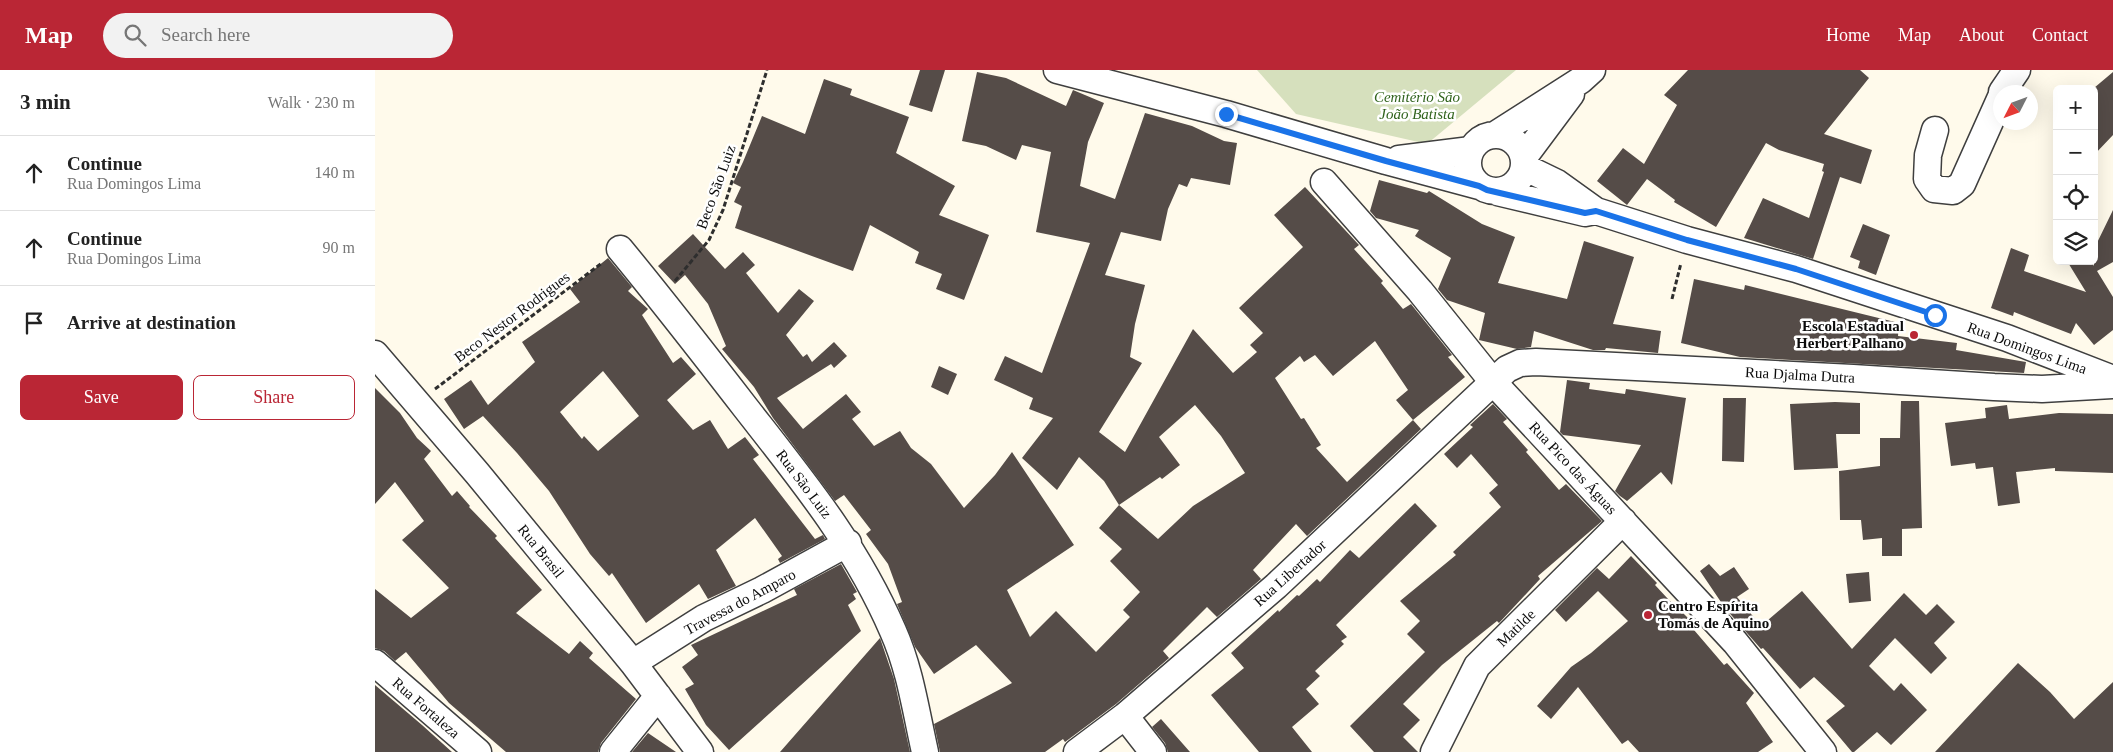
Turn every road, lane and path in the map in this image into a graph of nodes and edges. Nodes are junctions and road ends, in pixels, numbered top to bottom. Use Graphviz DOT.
graph roads {
  1 [pos="767,70"];
  2 [pos="1057,70"];
  3 [pos="2017,70"];
  4 [pos="1586,75"];
  5 [pos="2007,85"];
  6 [pos="1993,115"];
  7 [pos="1935,130"];
  8 [pos="1495,135"];
  9 [pos="1471,150"];
  10 [pos="1386,161"];
  11 [pos="1524,162"];
  12 [pos="1324,182"];
  13 [pos="1488,189"];
  14 [pos="1596,211"];
  15 [pos="1687,240"];
  16 [pos="620,249"];
  17 [pos="661,299"];
  18 [pos="1672,299"];
  19 [pos="375,354"];
  20 [pos="2113,379"];
  21 [pos="1493,382"];
  22 [pos="2113,385"];
  23 [pos="417,402"];
  24 [pos="1623,522"];
  25 [pos="848,543"];
  26 [pos="375,663"];
  27 [pos="633,664"];
  28 [pos="658,696"];
  29 [pos="1125,716"];
  30 [pos="478,752"];
  31 [pos="613,752"];
  32 [pos="701,752"];
  33 [pos="925,752"];
  34 [pos="1077,752"];
  35 [pos="1153,752"];
  36 [pos="1434,752"];
  37 [pos="1823,752"];
  1 -- 17 [label="path, Beco São Luiz"];
  2 -- 10 [label="street, Rua Domingos Lima"];
  3 -- 5 [label="street"];
  4 -- 8 [label="street"];
  4 -- 11 [label="street"];
  6 -- 7 [label="street"];
  8 -- 9 [label="street"];
  8 -- 11 [label="street"];
  9 -- 10 [label="street, Rua Domingos Lima"];
  9 -- 13 [label="street"];
  10 -- 13 [label="street, Rua Domingos Lima"];
  11 -- 13 [label="street"];
  11 -- 14 [label="street, Rua Domingos Lima"];
  12 -- 21 [label="street, Rua Pico das Águas"];
  13 -- 14 [label="street, Rua Domingos Lima"];
  14 -- 15 [label="street, Rua Domingos Lima"];
  15 -- 18 [label="path"];
  15 -- 20 [label="street, Rua Domingos Lima"];
  16 -- 17 [label="street, Rua São Luiz"];
  16 -- 23 [label="path, Beco Nestor Rodrigues"];
  17 -- 25 [label="street, Rua São Luiz"];
  19 -- 23 [label="street, Rua Brasil"];
  21 -- 22 [label="street, Rua Djalma Dutra"];
  21 -- 24 [label="street, Rua Pico das Águas"];
  21 -- 29 [label="street, Rua Libertador"];
  23 -- 27 [label="street, Rua Brasil"];
  24 -- 36 [label="street, Matilde"];
  24 -- 37 [label="street, Rua Pico das Águas"];
  25 -- 27 [label="street, Travessa do Amparo"];
  25 -- 33 [label="street, Rua São Luiz"];
  26 -- 30 [label="street, Rua Fortaleza"];
  27 -- 28 [label="street, Rua Brasil"];
  28 -- 31 [label="street"];
  28 -- 32 [label="street, Rua Brasil"];
  29 -- 34 [label="street, Rua Libertador"];
  29 -- 35 [label="street"];
}
